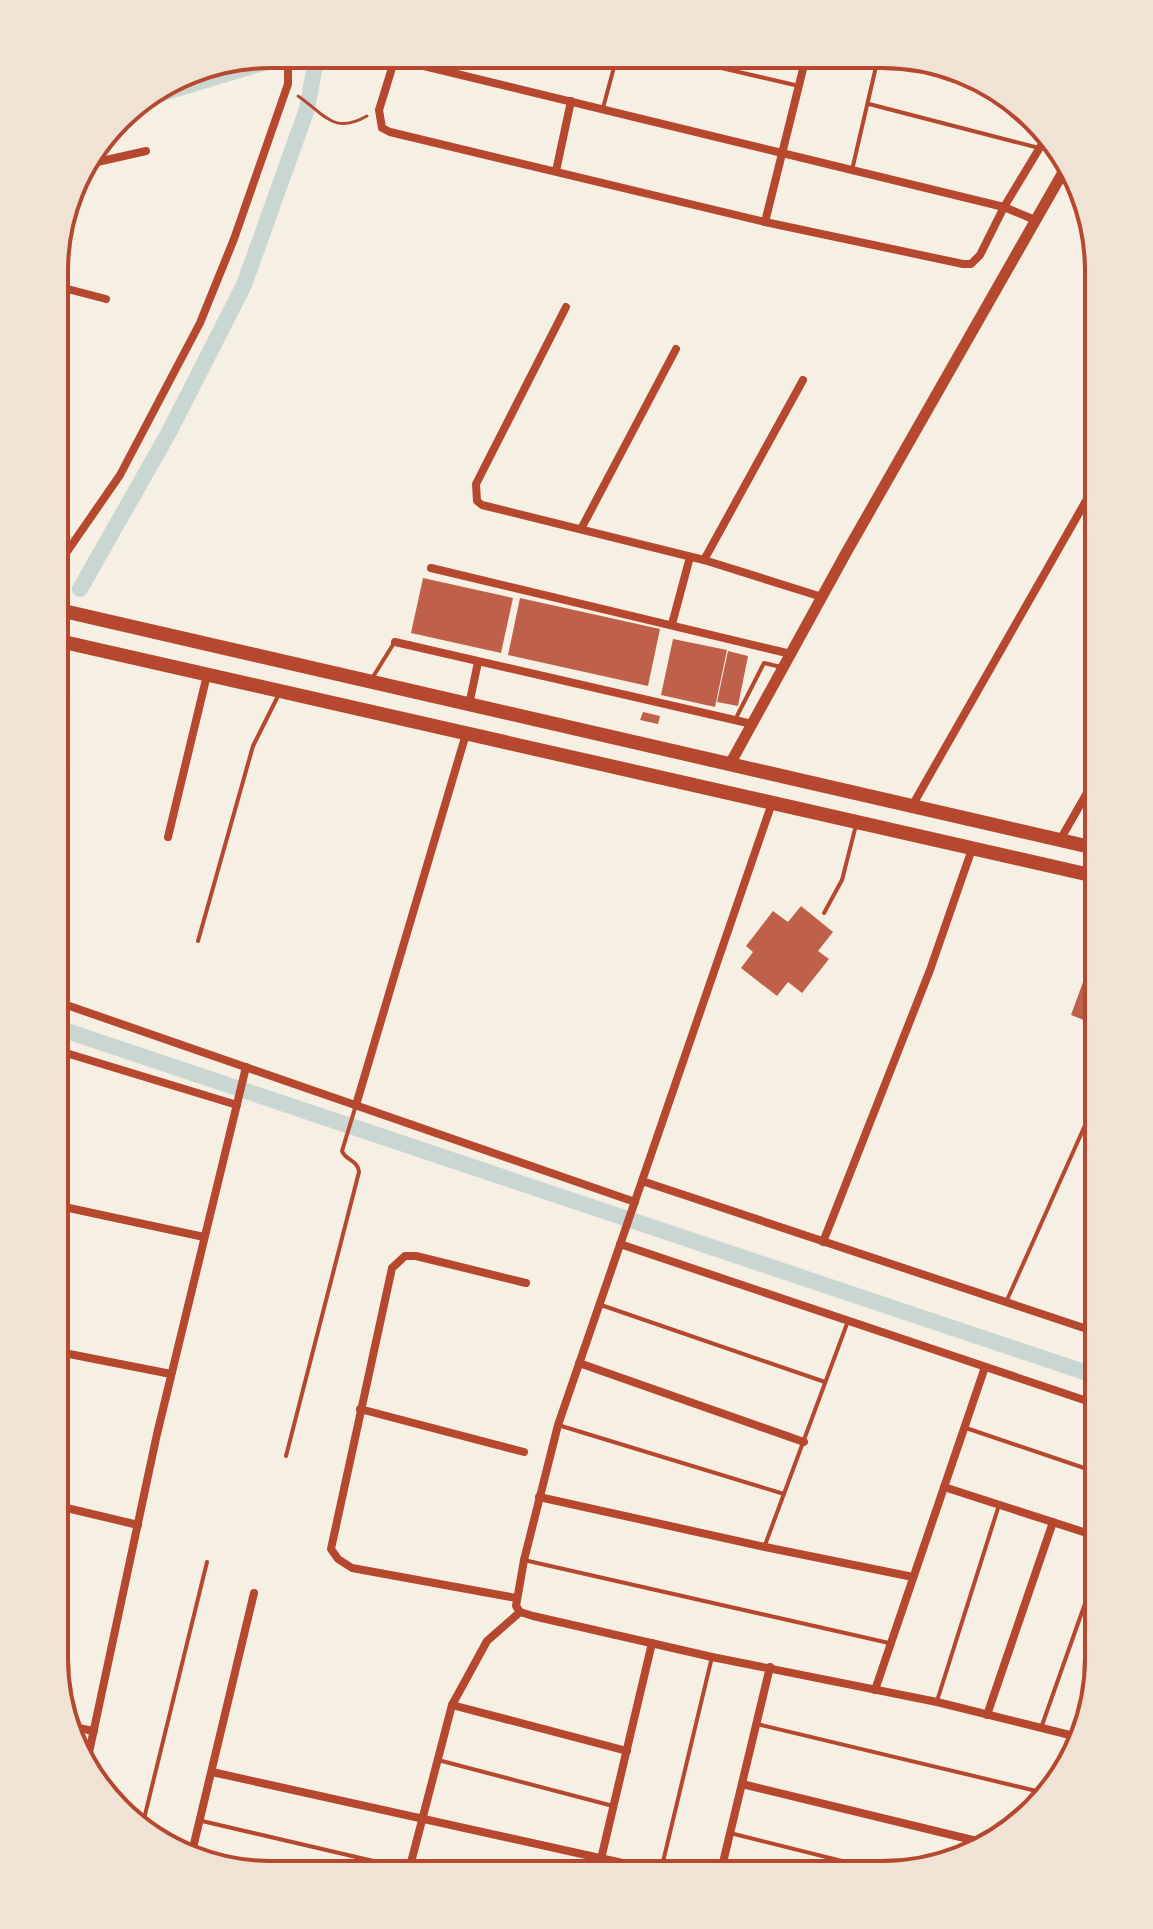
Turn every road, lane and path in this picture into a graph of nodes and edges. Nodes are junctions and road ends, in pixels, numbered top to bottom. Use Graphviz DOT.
graph roads {
  1 [pos="288,68"];
  2 [pos="392,68"];
  3 [pos="440,68"];
  4 [pos="614,68"];
  5 [pos="721,68"];
  6 [pos="803,68"];
  7 [pos="876,68"];
  8 [pos="799,86"];
  9 [pos="294,94"];
  10 [pos="571,101"];
  11 [pos="869,104"];
  12 [pos="603,109"];
  13 [pos="379,110"];
  14 [pos="1041,145"];
  15 [pos="1039,148"];
  16 [pos="146,151"];
  17 [pos="782,153"];
  18 [pos="101,161"];
  19 [pos="852,170"];
  20 [pos="556,171"];
  21 [pos="1061,176"];
  22 [pos="1004,207"];
  23 [pos="1035,220"];
  24 [pos="765,222"];
  25 [pos="68,289"];
  26 [pos="106,299"];
  27 [pos="566,307"];
  28 [pos="676,349"];
  29 [pos="803,380"];
  30 [pos="1085,503"];
  31 [pos="581,529"];
  32 [pos="68,550"];
  33 [pos="690,557"];
  34 [pos="704,560"];
  35 [pos="431,568"];
  36 [pos="822,597"];
  37 [pos="68,612"];
  38 [pos="672,624"];
  39 [pos="395,642"];
  40 [pos="68,643"];
  41 [pos="791,654"];
  42 [pos="478,662"];
  43 [pos="783,668"];
  44 [pos="207,675"];
  45 [pos="370,682"];
  46 [pos="280,692"];
  47 [pos="469,705"];
  48 [pos="735,720"];
  49 [pos="752,724"];
  50 [pos="466,734"];
  51 [pos="730,764"];
  52 [pos="1085,796"];
  53 [pos="772,803"];
  54 [pos="912,806"];
  55 [pos="856,823"];
  56 [pos="168,837"];
  57 [pos="1060,840"];
  58 [pos="1085,846"];
  59 [pos="972,849"];
  60 [pos="1085,874"];
  61 [pos="824,913"];
  62 [pos="198,941"];
  63 [pos="68,1005"];
  64 [pos="68,1054"];
  65 [pos="246,1067"];
  66 [pos="238,1100"];
  67 [pos="356,1105"];
  68 [pos="1085,1125"];
  69 [pos="642,1181"];
  70 [pos="635,1202"];
  71 [pos="68,1208"];
  72 [pos="204,1237"];
  73 [pos="823,1242"];
  74 [pos="620,1244"];
  75 [pos="526,1283"];
  76 [pos="1006,1303"];
  77 [pos="600,1305"];
  78 [pos="848,1321"];
  79 [pos="1085,1328"];
  80 [pos="68,1354"];
  81 [pos="579,1363"];
  82 [pos="985,1367"];
  83 [pos="171,1374"];
  84 [pos="825,1382"];
  85 [pos="1085,1400"];
  86 [pos="360,1409"];
  87 [pos="558,1425"];
  88 [pos="964,1427"];
  89 [pos="804,1442"];
  90 [pos="524,1452"];
  91 [pos="286,1456"];
  92 [pos="1085,1468"];
  93 [pos="944,1487"];
  94 [pos="784,1494"];
  95 [pos="539,1497"];
  96 [pos="999,1505"];
  97 [pos="68,1508"];
  98 [pos="1053,1522"];
  99 [pos="138,1525"];
  100 [pos="1085,1532"];
  101 [pos="765,1547"];
  102 [pos="524,1560"];
  103 [pos="207,1562"];
  104 [pos="913,1577"];
  105 [pos="254,1593"];
  106 [pos="516,1598"];
  107 [pos="1085,1604"];
  108 [pos="520,1612"];
  109 [pos="652,1643"];
  110 [pos="891,1643"];
  111 [pos="712,1657"];
  112 [pos="770,1667"];
  113 [pos="875,1690"];
  114 [pos="937,1702"];
  115 [pos="452,1705"];
  116 [pos="987,1715"];
  117 [pos="757,1724"];
  118 [pos="1041,1728"];
  119 [pos="81,1729"];
  120 [pos="94,1731"];
  121 [pos="1069,1735"];
  122 [pos="90,1749"];
  123 [pos="627,1751"];
  124 [pos="437,1760"];
  125 [pos="212,1772"];
  126 [pos="742,1784"];
  127 [pos="1034,1791"];
  128 [pos="613,1806"];
  129 [pos="145,1816"];
  130 [pos="422,1818"];
  131 [pos="200,1821"];
  132 [pos="730,1833"];
  133 [pos="972,1840"];
  134 [pos="194,1846"];
  135 [pos="601,1859"];
  136 [pos="366,1861"];
  137 [pos="411,1861"];
  138 [pos="610,1861"];
  139 [pos="663,1861"];
  140 [pos="723,1861"];
  141 [pos="842,1861"];
  1 -- 32 [label="street"];
  2 -- 13 [label="street"];
  3 -- 10 [label="street"];
  4 -- 12 [label="lane"];
  5 -- 8 [label="lane"];
  6 -- 8 [label="street"];
  7 -- 11 [label="lane"];
  8 -- 17 [label="street"];
  9 -- 13 [label="path"];
  10 -- 12 [label="street"];
  10 -- 20 [label="street"];
  11 -- 15 [label="lane"];
  11 -- 19 [label="lane"];
  12 -- 17 [label="street"];
  13 -- 20 [label="street"];
  14 -- 15 [label="street"];
  15 -- 22 [label="street"];
  16 -- 18 [label="street"];
  17 -- 19 [label="street"];
  17 -- 24 [label="street"];
  19 -- 22 [label="street"];
  20 -- 24 [label="street"];
  21 -- 23 [label="street"];
  22 -- 23 [label="street"];
  22 -- 24 [label="street"];
  23 -- 36 [label="street"];
  25 -- 26 [label="street"];
  27 -- 31 [label="street"];
  28 -- 31 [label="street"];
  29 -- 34 [label="street"];
  30 -- 54 [label="street"];
  31 -- 33 [label="street"];
  33 -- 34 [label="street"];
  33 -- 38 [label="street"];
  34 -- 36 [label="street"];
  35 -- 38 [label="street"];
  36 -- 41 [label="street"];
  37 -- 45 [label="main road"];
  38 -- 41 [label="street"];
  39 -- 42 [label="street"];
  39 -- 45 [label="lane"];
  40 -- 44 [label="main road"];
  41 -- 43 [label="street"];
  42 -- 47 [label="street"];
  42 -- 48 [label="street"];
  43 -- 48 [label="lane"];
  43 -- 49 [label="street"];
  44 -- 46 [label="main road"];
  44 -- 56 [label="street"];
  45 -- 47 [label="main road"];
  46 -- 50 [label="main road"];
  46 -- 62 [label="lane"];
  47 -- 51 [label="main road"];
  48 -- 49 [label="street"];
  49 -- 51 [label="street"];
  50 -- 53 [label="main road"];
  50 -- 67 [label="street"];
  51 -- 54 [label="main road"];
  52 -- 57 [label="street"];
  53 -- 55 [label="main road"];
  53 -- 69 [label="street"];
  54 -- 57 [label="main road"];
  55 -- 59 [label="main road"];
  55 -- 61 [label="lane"];
  57 -- 58 [label="main road"];
  59 -- 60 [label="main road"];
  59 -- 73 [label="street"];
  63 -- 65 [label="street"];
  64 -- 66 [label="street"];
  65 -- 66 [label="street"];
  65 -- 67 [label="street"];
  66 -- 72 [label="street"];
  67 -- 70 [label="street"];
  67 -- 91 [label="lane"];
  68 -- 76 [label="lane"];
  69 -- 70 [label="street"];
  69 -- 73 [label="street"];
  70 -- 74 [label="street"];
  71 -- 72 [label="street"];
  72 -- 83 [label="street"];
  73 -- 76 [label="street"];
  74 -- 77 [label="street"];
  74 -- 78 [label="street"];
  75 -- 86 [label="street"];
  76 -- 79 [label="street"];
  77 -- 81 [label="street"];
  77 -- 84 [label="lane"];
  78 -- 82 [label="street"];
  78 -- 84 [label="lane"];
  80 -- 83 [label="street"];
  81 -- 87 [label="street"];
  81 -- 89 [label="street"];
  82 -- 85 [label="street"];
  82 -- 88 [label="street"];
  83 -- 99 [label="street"];
  84 -- 89 [label="lane"];
  86 -- 90 [label="street"];
  86 -- 106 [label="street"];
  87 -- 94 [label="lane"];
  87 -- 95 [label="street"];
  88 -- 92 [label="lane"];
  88 -- 93 [label="street"];
  89 -- 94 [label="lane"];
  93 -- 96 [label="street"];
  93 -- 104 [label="street"];
  94 -- 101 [label="lane"];
  95 -- 101 [label="street"];
  95 -- 102 [label="street"];
  96 -- 98 [label="street"];
  96 -- 114 [label="lane"];
  97 -- 99 [label="street"];
  98 -- 100 [label="street"];
  98 -- 116 [label="street"];
  99 -- 120 [label="street"];
  101 -- 104 [label="street"];
  102 -- 106 [label="street"];
  102 -- 110 [label="lane"];
  103 -- 129 [label="lane"];
  104 -- 110 [label="street"];
  105 -- 125 [label="street"];
  106 -- 108 [label="street"];
  107 -- 118 [label="lane"];
  108 -- 109 [label="street"];
  108 -- 115 [label="street"];
  109 -- 111 [label="street"];
  109 -- 123 [label="street"];
  110 -- 113 [label="street"];
  111 -- 112 [label="street"];
  111 -- 139 [label="lane"];
  112 -- 113 [label="street"];
  112 -- 117 [label="street"];
  113 -- 114 [label="street"];
  114 -- 116 [label="street"];
  115 -- 123 [label="street"];
  115 -- 124 [label="street"];
  116 -- 118 [label="street"];
  117 -- 126 [label="street"];
  117 -- 127 [label="lane"];
  118 -- 121 [label="street"];
  119 -- 120 [label="street"];
  120 -- 122 [label="street"];
  123 -- 128 [label="street"];
  124 -- 128 [label="lane"];
  124 -- 130 [label="street"];
  125 -- 130 [label="street"];
  125 -- 131 [label="street"];
  126 -- 132 [label="street"];
  126 -- 133 [label="street"];
  128 -- 135 [label="street"];
  130 -- 135 [label="street"];
  130 -- 137 [label="street"];
  131 -- 134 [label="street"];
  131 -- 136 [label="lane"];
  132 -- 140 [label="street"];
  132 -- 141 [label="lane"];
  135 -- 138 [label="street"];
}
